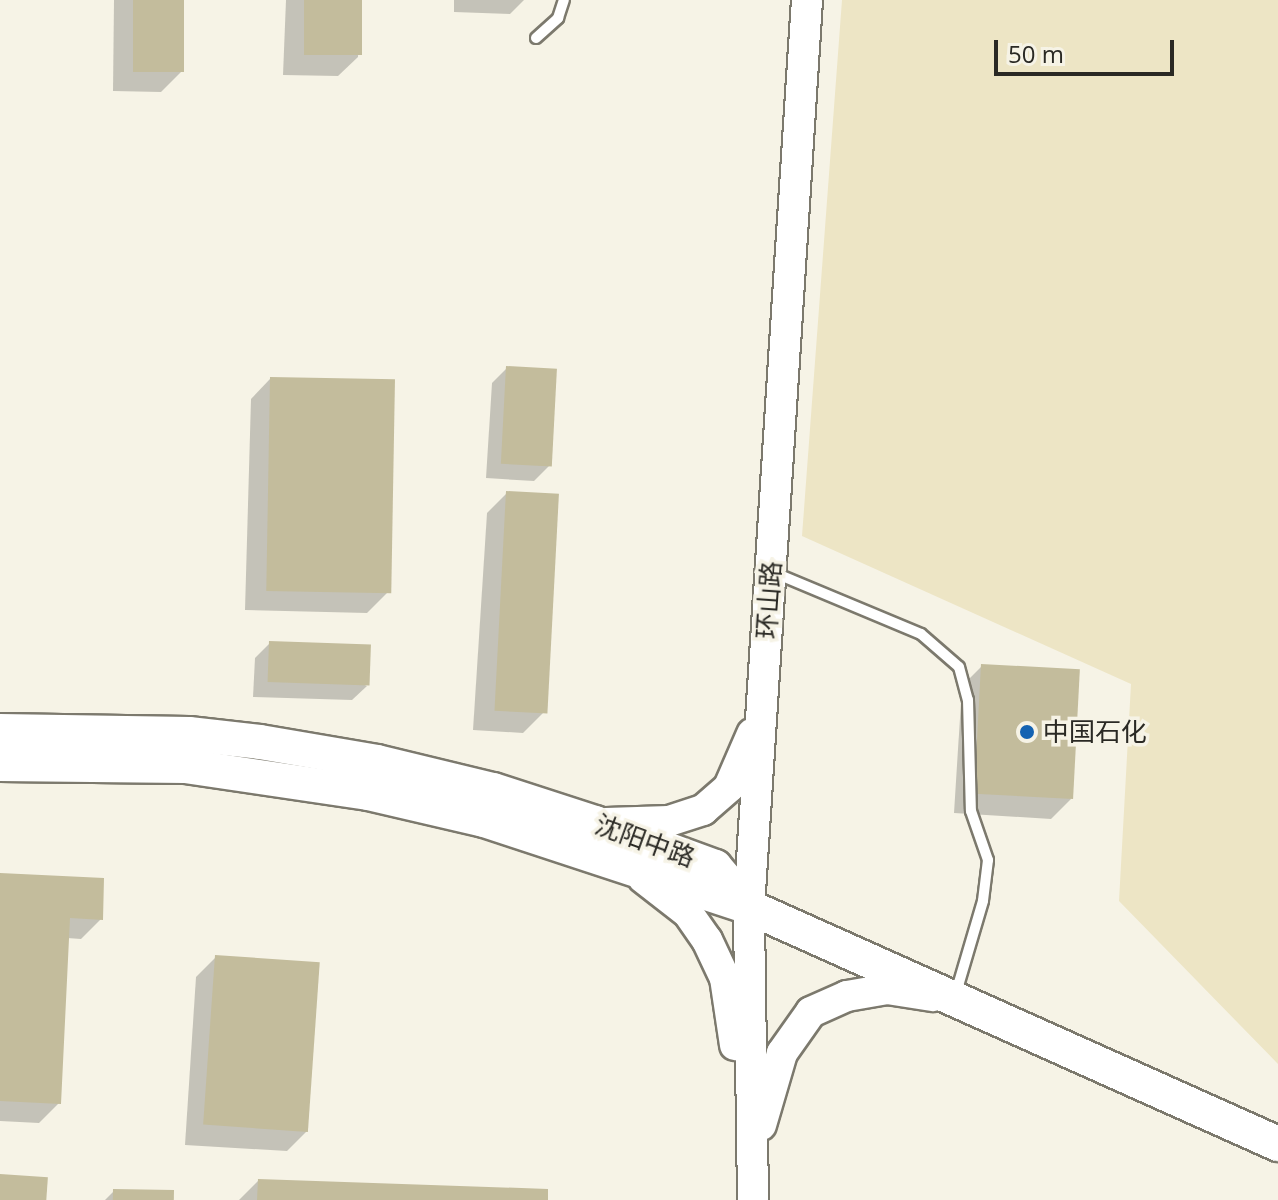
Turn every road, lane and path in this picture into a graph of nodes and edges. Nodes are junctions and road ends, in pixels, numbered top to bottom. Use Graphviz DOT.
graph roads {
  1 [pos="564,0"];
  2 [pos="807,0"];
  3 [pos="536,38"];
  4 [pos="770,571"];
  5 [pos="762,706"];
  6 [pos="0,731"];
  7 [pos="0,764"];
  8 [pos="595,823"];
  9 [pos="618,862"];
  10 [pos="749,907"];
  11 [pos="955,999"];
  12 [pos="1278,1144"];
  13 [pos="752,1154"];
  14 [pos="753,1200"];
  1 -- 3 [label="lane"];
  2 -- 4 [label="main road, 环山路"];
  4 -- 5 [label="main road, 环山路"];
  4 -- 11 [label="lane"];
  5 -- 8 [label="main road"];
  5 -- 10 [label="main road, 环山路"];
  6 -- 8 [label="main road, 沈阳中路"];
  7 -- 9 [label="main road"];
  8 -- 10 [label="main road, 沈阳中路"];
  9 -- 10 [label="main road"];
  9 -- 13 [label="main road"];
  10 -- 11 [label="main road, 沈阳中路"];
  10 -- 13 [label="main road, 环山路"];
  11 -- 12 [label="main road, 沈阳中路"];
  11 -- 13 [label="main road"];
  13 -- 14 [label="main road, 环山路"];
}
